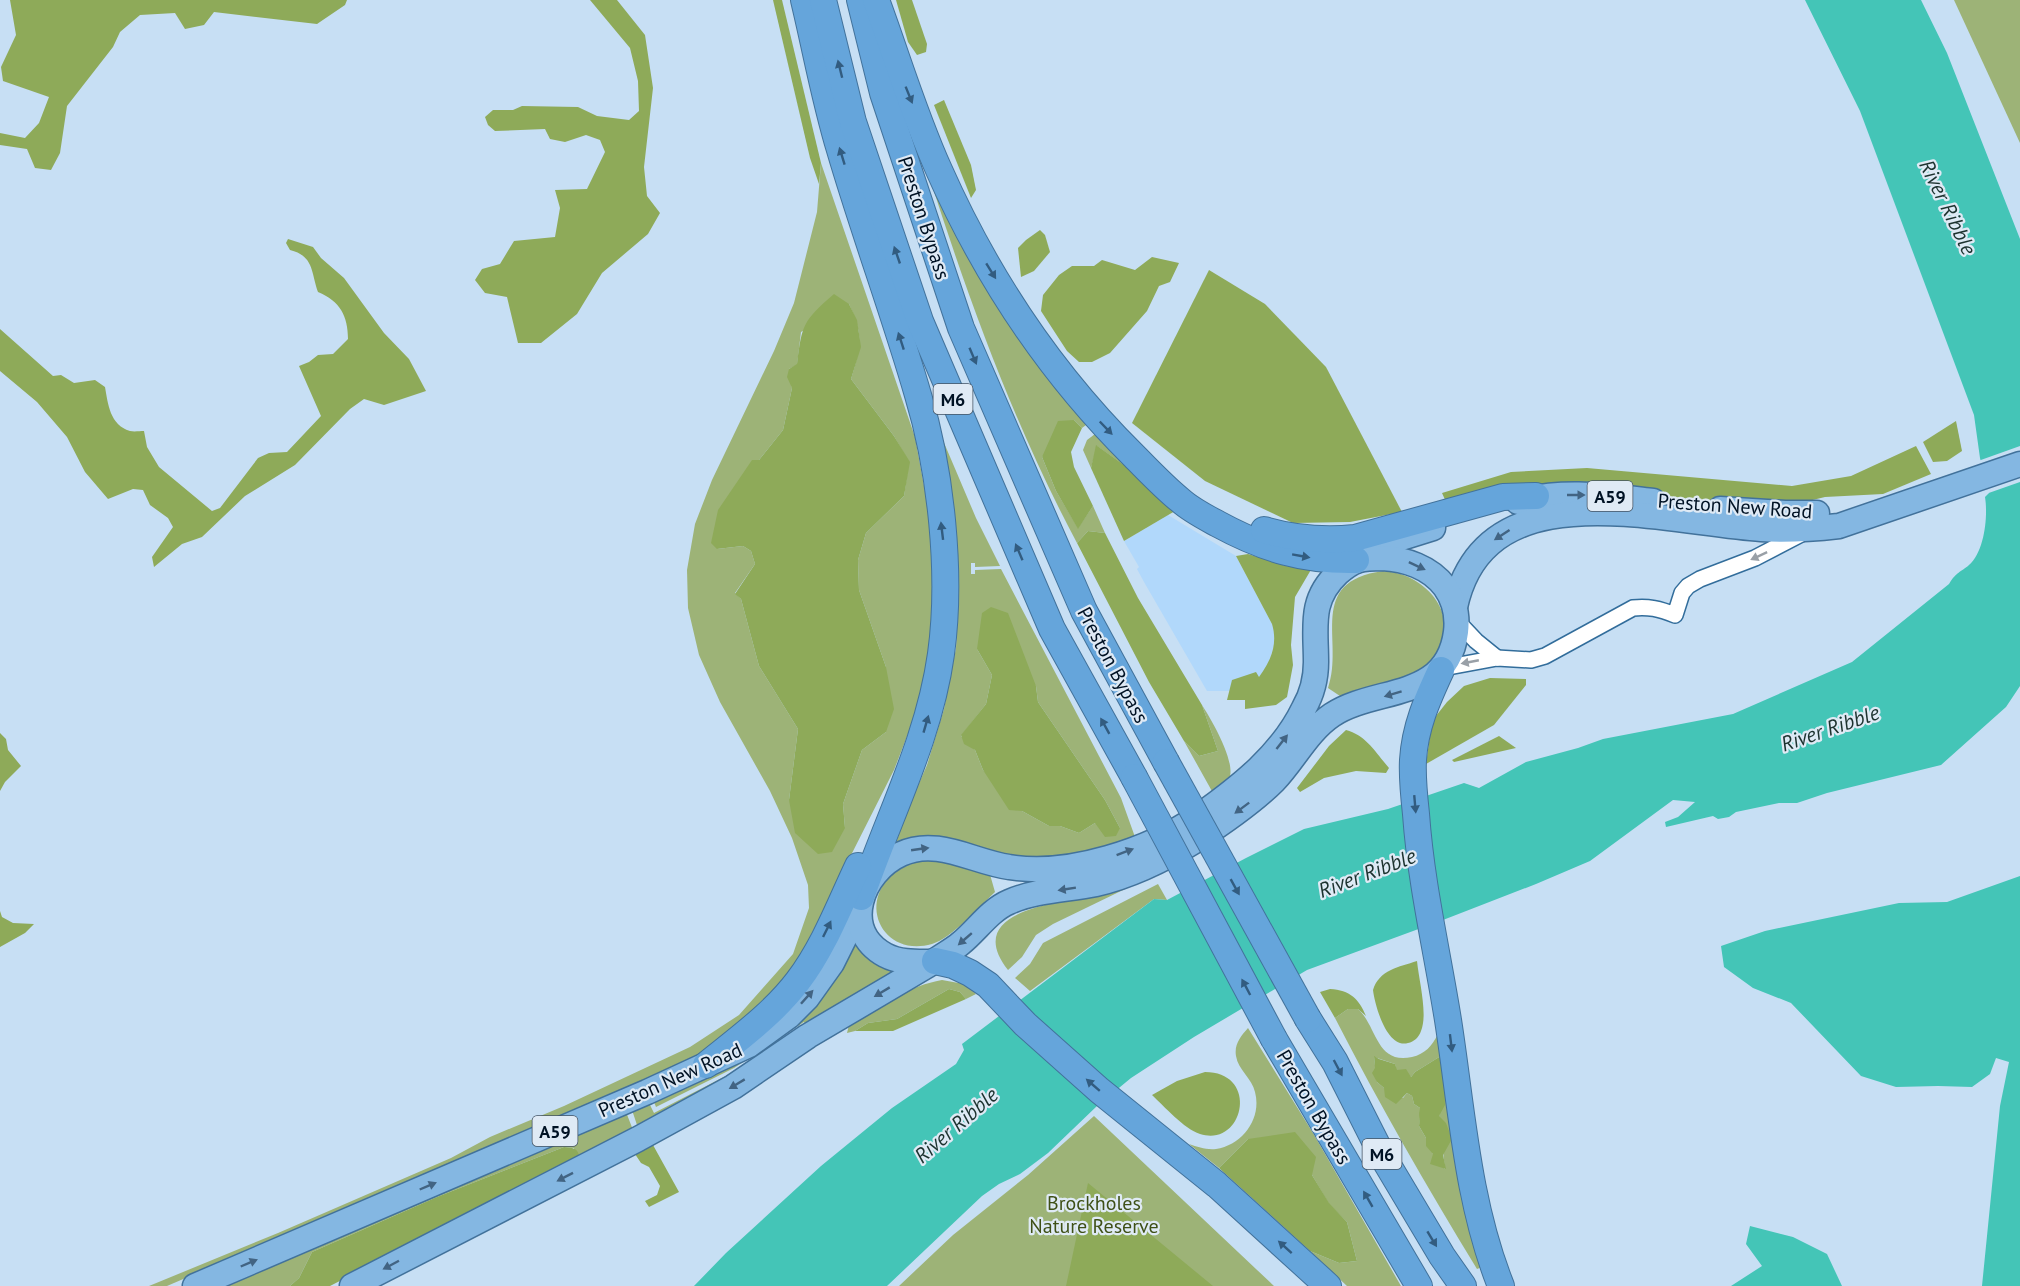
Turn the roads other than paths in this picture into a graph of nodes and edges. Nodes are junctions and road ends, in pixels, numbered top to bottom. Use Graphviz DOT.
graph roads {
  1 [pos="804,0"];
  2 [pos="823,0"];
  3 [pos="860,0"];
  4 [pos="876,0"];
  5 [pos="2020,464"];
  6 [pos="1145,467"];
  7 [pos="1536,496"];
  8 [pos="1869,515"];
  9 [pos="1811,529"];
  10 [pos="1358,559"];
  11 [pos="1456,614"];
  12 [pos="1497,658"];
  13 [pos="1442,669"];
  14 [pos="913,765"];
  15 [pos="860,903"];
  16 [pos="933,962"];
  17 [pos="706,1065"];
  18 [pos="195,1286"];
  19 [pos="352,1286"];
  20 [pos="1328,1286"];
  21 [pos="1419,1286"];
  22 [pos="1463,1286"];
  23 [pos="1501,1286"];
  14 -- 1 [label="highway, one-way"];
  21 -- 2 [label="highway, Preston Bypass / M6, one-way, bridge"];
  3 -- 22 [label="highway, Preston Bypass / M6, one-way, bridge"];
  4 -- 6 [label="highway, one-way"];
  5 -- 8 [label="highway, Preston New Road / A59"];
  6 -- 7 [label="highway"];
  6 -- 10 [label="highway, one-way"];
  7 -- 8 [label="highway, Preston New Road / A59, one-way"];
  7 -- 10 [label="highway, Preston New Road / A59"];
  8 -- 9 [label="highway, Preston New Road / A59"];
  9 -- 11 [label="highway, Preston New Road / A59, one-way"];
  9 -- 12 [label="street, Preston New Road, one-way"];
  10 -- 11 [label="highway, one-way"];
  15 -- 10 [label="highway, Preston New Road, one-way"];
  11 -- 12 [label="street"];
  11 -- 13 [label="highway, Preston New Road"];
  12 -- 13 [label="street, Preston New Road, one-way"];
  13 -- 16 [label="highway, Preston New Road, one-way"];
  13 -- 23 [label="highway, one-way"];
  14 -- 15 [label="highway"];
  17 -- 14 [label="highway, one-way"];
  15 -- 16 [label="highway"];
  17 -- 15 [label="highway, Preston New Road / A59, one-way"];
  16 -- 19 [label="highway, Preston New Road / A59, one-way"];
  20 -- 16 [label="highway, one-way"];
  18 -- 17 [label="highway, Preston New Road / A59, one-way"];
}
